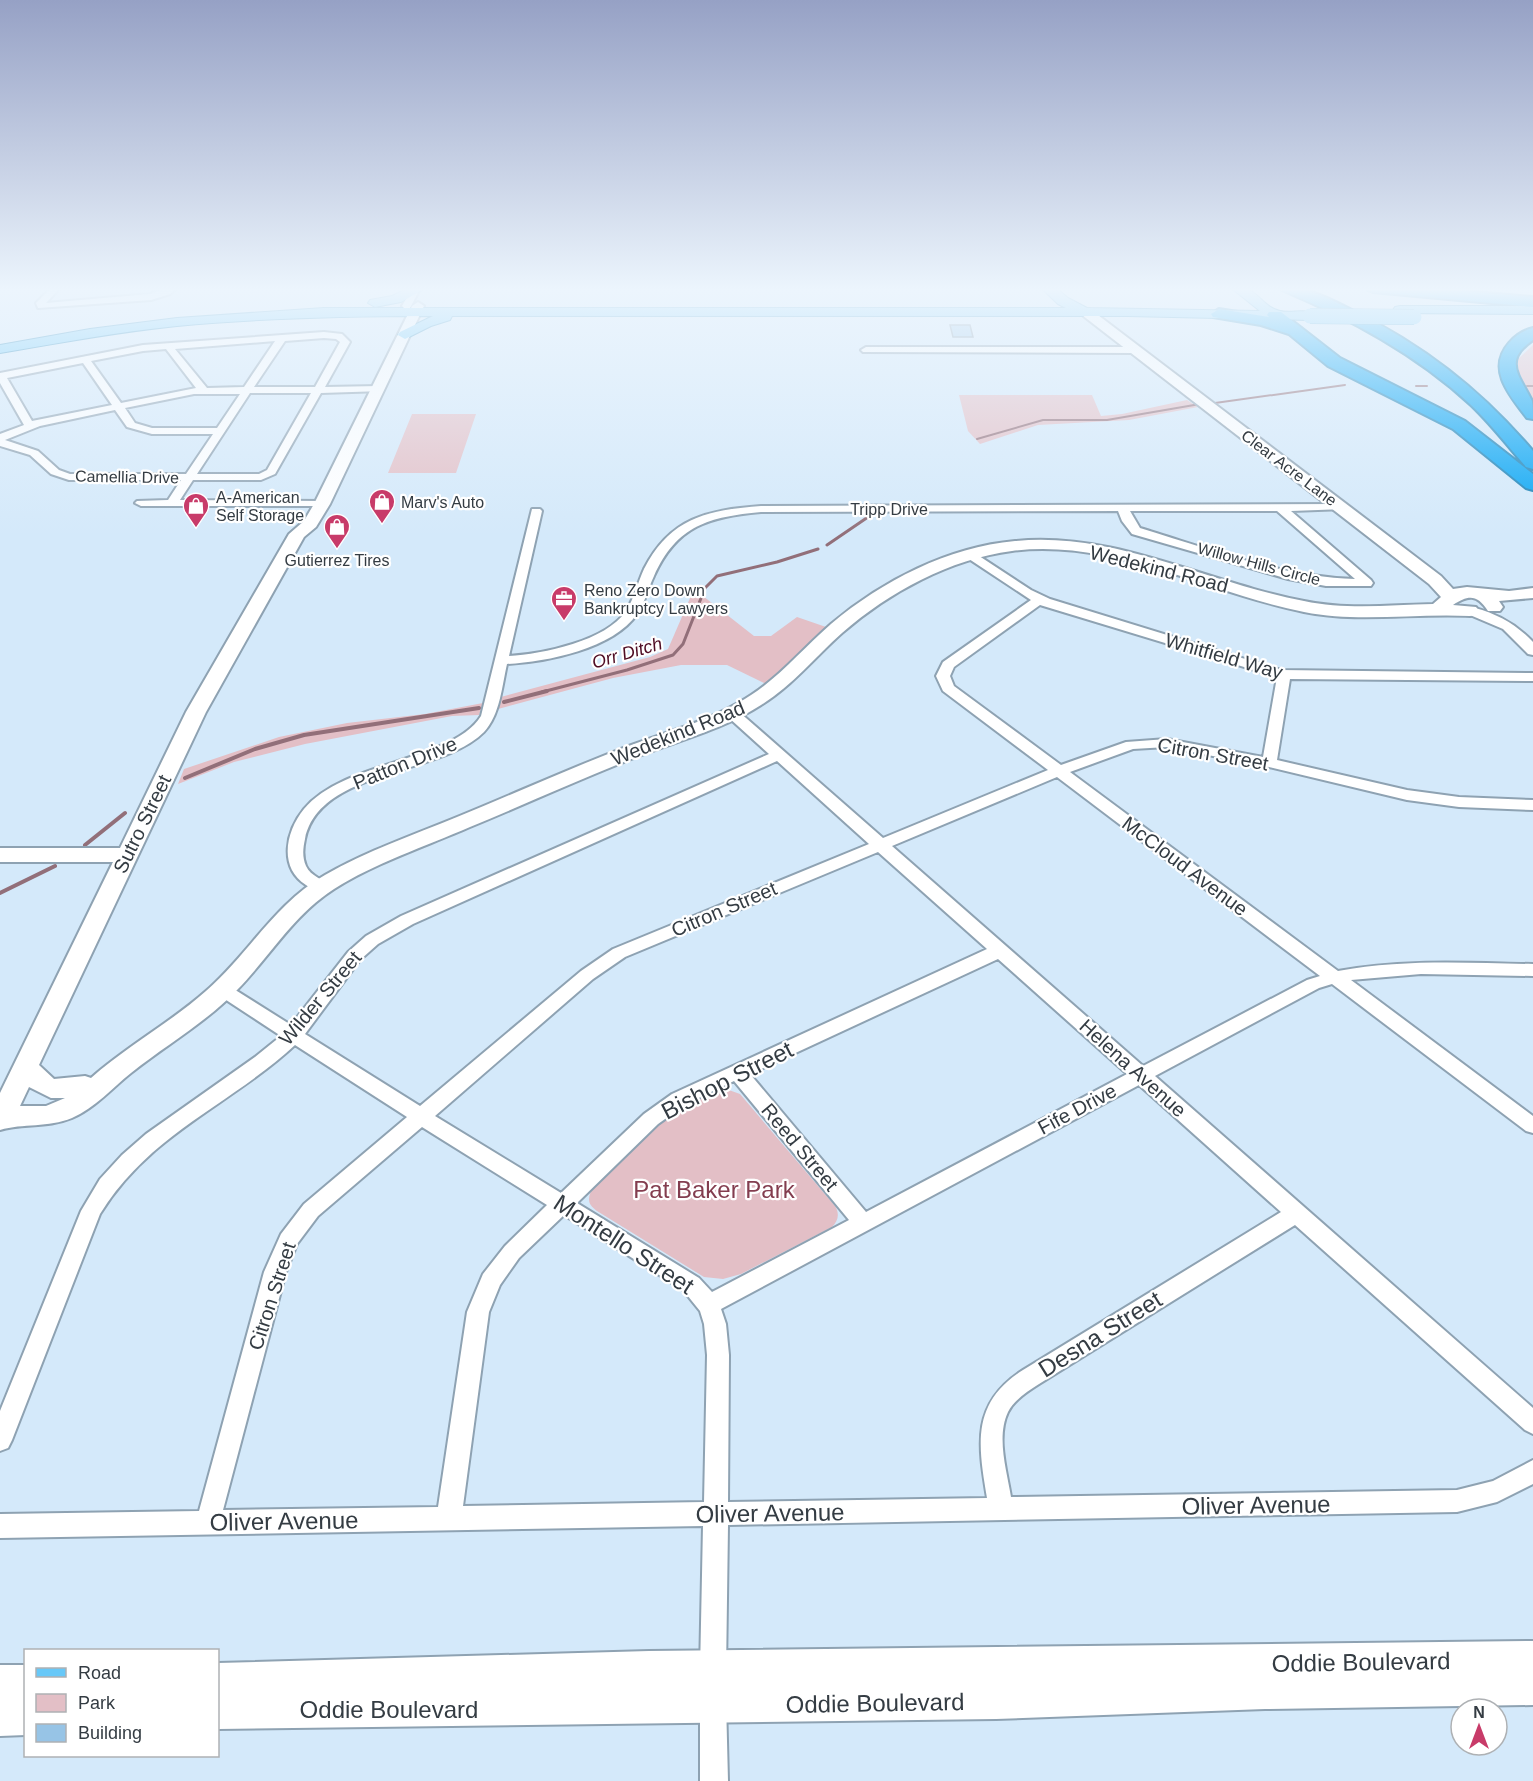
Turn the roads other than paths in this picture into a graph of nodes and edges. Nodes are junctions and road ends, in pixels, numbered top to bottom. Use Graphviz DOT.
graph roads {
  1 [pos="30,370"];
  2 [pos="93,370"];
  3 [pos="187,370"];
  4 [pos="261,370"];
  5 [pos="329,370"];
  6 [pos="381,370"];
  7 [pos="1161,370"];
  8 [pos="1350,370"];
  9 [pos="1439,370"];
  10 [pos="1459,370"];
  11 [pos="1463,370"];
  12 [pos="1507,370"];
  13 [pos="1,376"];
  14 [pos="1476,383"];
  15 [pos="248,389"];
  16 [pos="318,389"];
  17 [pos="372,389"];
  18 [pos="203,390"];
  19 [pos="117,406"];
  20 [pos="1533,414"];
  21 [pos="29,425"];
  22 [pos="220,431"];
  23 [pos="0,440"];
  24 [pos="1533,440"];
  25 [pos="1533,463"];
  26 [pos="189,478"];
  27 [pos="1533,484"];
  28 [pos="141,503"];
  29 [pos="172,503"];
  30 [pos="315,503"];
  31 [pos="1280,507"];
  32 [pos="1341,507"];
  33 [pos="1123,508"];
  34 [pos="536,511"];
  35 [pos="970,554"];
  36 [pos="1533,593"];
  37 [pos="1462,596"];
  38 [pos="1040,599"];
  39 [pos="1423,610"];
  40 [pos="1491,610"];
  41 [pos="1533,651"];
  42 [pos="501,660"];
  43 [pos="1284,675"];
  44 [pos="1533,676"];
  45 [pos="733,714"];
  46 [pos="780,754"];
  47 [pos="1269,763"];
  48 [pos="1058,771"];
  49 [pos="1533,805"];
  50 [pos="882,844"];
  51 [pos="0,855"];
  52 [pos="127,855"];
  53 [pos="321,887"];
  54 [pos="1001,950"];
  55 [pos="1533,970"];
  56 [pos="1335,977"];
  57 [pos="223,990"];
  58 [pos="293,1035"];
  59 [pos="26,1066"];
  60 [pos="117,1071"];
  61 [pos="737,1072"];
  62 [pos="1141,1075"];
  63 [pos="86,1086"];
  64 [pos="1,1116"];
  65 [pos="420,1116"];
  66 [pos="1533,1126"];
  67 [pos="563,1204"];
  68 [pos="1297,1213"];
  69 [pos="863,1223"];
  70 [pos="710,1304"];
  71 [pos="1533,1423"];
  72 [pos="0,1440"];
  73 [pos="1533,1471"];
  74 [pos="1001,1510"];
  75 [pos="717,1514"];
  76 [pos="449,1518"];
  77 [pos="208,1522"];
  78 [pos="0,1526"];
  79 [pos="1533,1659"];
  80 [pos="713,1668"];
  81 [pos="219,1682"];
  82 [pos="0,1683"];
  83 [pos="24,1683"];
  84 [pos="1533,1687"];
  85 [pos="712,1706"];
  86 [pos="219,1711"];
  87 [pos="24,1717"];
  88 [pos="0,1718"];
  89 [pos="714,1781"];
  1 -- 13 [label="street"];
  2 -- 19 [label="street"];
  3 -- 18 [label="street"];
  4 -- 15 [label="street"];
  5 -- 16 [label="street"];
  6 -- 17 [label="main road, Sutro Street"];
  7 -- 32 [label="main road, Clear Acre Lane"];
  8 -- 27 [label="highway"];
  9 -- 25 [label="highway"];
  10 -- 14 [label="highway"];
  11 -- 14 [label="highway"];
  12 -- 20 [label="highway"];
  13 -- 21 [label="street"];
  14 -- 24 [label="highway"];
  15 -- 16 [label="street"];
  15 -- 18 [label="street"];
  15 -- 22 [label="street"];
  16 -- 17 [label="street"];
  16 -- 26 [label="street, Camellia Drive"];
  17 -- 30 [label="main road, Sutro Street"];
  18 -- 19 [label="street"];
  19 -- 21 [label="street"];
  19 -- 22 [label="street"];
  21 -- 23 [label="street"];
  22 -- 26 [label="street"];
  23 -- 26 [label="street, Camellia Drive"];
  26 -- 29 [label="street"];
  28 -- 29 [label="street"];
  29 -- 30 [label="street"];
  30 -- 52 [label="main road, Sutro Street"];
  31 -- 32 [label="street, Tripp Drive"];
  31 -- 33 [label="street, Tripp Drive"];
  31 -- 33 [label="street, Willow Hills Circle"];
  32 -- 37 [label="main road, Clear Acre Lane"];
  33 -- 42 [label="street, Tripp Drive"];
  34 -- 42 [label="street, Patton Drive"];
  35 -- 38 [label="street, Whitfield Way"];
  35 -- 39 [label="main road, Wedekind Road"];
  35 -- 45 [label="main road, Wedekind Road"];
  36 -- 40 [label="main road, Wedekind Road"];
  37 -- 39 [label="main road, Wedekind Road"];
  37 -- 40 [label="main road"];
  37 -- 40 [label="main road"];
  38 -- 43 [label="street, Whitfield Way"];
  38 -- 48 [label="street, McCloud Avenue"];
  39 -- 40 [label="main road, Wedekind Road"];
  40 -- 41 [label="street"];
  42 -- 53 [label="street, Patton Drive"];
  43 -- 44 [label="street, Whitfield Way"];
  43 -- 47 [label="street"];
  45 -- 46 [label="street, Helena Avenue"];
  45 -- 53 [label="main road, Wedekind Road"];
  46 -- 50 [label="street, Helena Avenue"];
  46 -- 58 [label="street, Wilder Street"];
  47 -- 48 [label="street, Citron Street"];
  47 -- 49 [label="street, Citron Street"];
  48 -- 50 [label="street, Citron Street"];
  48 -- 56 [label="street, McCloud Avenue"];
  50 -- 54 [label="street, Helena Avenue"];
  50 -- 65 [label="street, Citron Street"];
  51 -- 52 [label="main road"];
  52 -- 59 [label="main road, Sutro Street"];
  53 -- 57 [label="main road, Wedekind Road"];
  54 -- 61 [label="street, Bishop Street"];
  54 -- 62 [label="street, Helena Avenue"];
  55 -- 56 [label="street, Fife Drive"];
  56 -- 62 [label="street, Fife Drive"];
  56 -- 66 [label="street, McCloud Avenue"];
  57 -- 58 [label="street, Montello Street"];
  57 -- 60 [label="main road, Wedekind Road"];
  58 -- 65 [label="street, Montello Street"];
  58 -- 72 [label="street, Wilder Street"];
  59 -- 63 [label="main road"];
  59 -- 64 [label="main road, Sutro Street"];
  60 -- 63 [label="main road, Wedekind Road"];
  60 -- 64 [label="main road, Wedekind Road"];
  61 -- 67 [label="street, Bishop Street"];
  61 -- 69 [label="street, Reed Street"];
  62 -- 68 [label="street, Helena Avenue"];
  62 -- 69 [label="street, Fife Drive"];
  63 -- 64 [label="main road, Wedekind Road"];
  65 -- 67 [label="street, Montello Street"];
  65 -- 77 [label="street, Citron Street"];
  67 -- 70 [label="street, Montello Street"];
  67 -- 76 [label="street, Bishop Street"];
  68 -- 71 [label="street, Helena Avenue"];
  68 -- 74 [label="street, Desna Street"];
  69 -- 70 [label="street, Fife Drive"];
  70 -- 75 [label="street, Montello Street"];
  73 -- 74 [label="street, Oliver Avenue"];
  74 -- 75 [label="street, Oliver Avenue"];
  75 -- 76 [label="street, Oliver Avenue"];
  75 -- 80 [label="street, Montello Street"];
  76 -- 77 [label="street, Oliver Avenue"];
  77 -- 78 [label="street, Oliver Avenue"];
  79 -- 80 [label="main road, Oddie Boulevard"];
  80 -- 81 [label="main road, Oddie Boulevard"];
  80 -- 85 [label="street, Montello Street"];
  82 -- 83 [label="main road"];
  84 -- 85 [label="main road, Oddie Boulevard"];
  85 -- 86 [label="main road, Oddie Boulevard"];
  85 -- 89 [label="street, Montello Street"];
  87 -- 88 [label="main road"];
}
